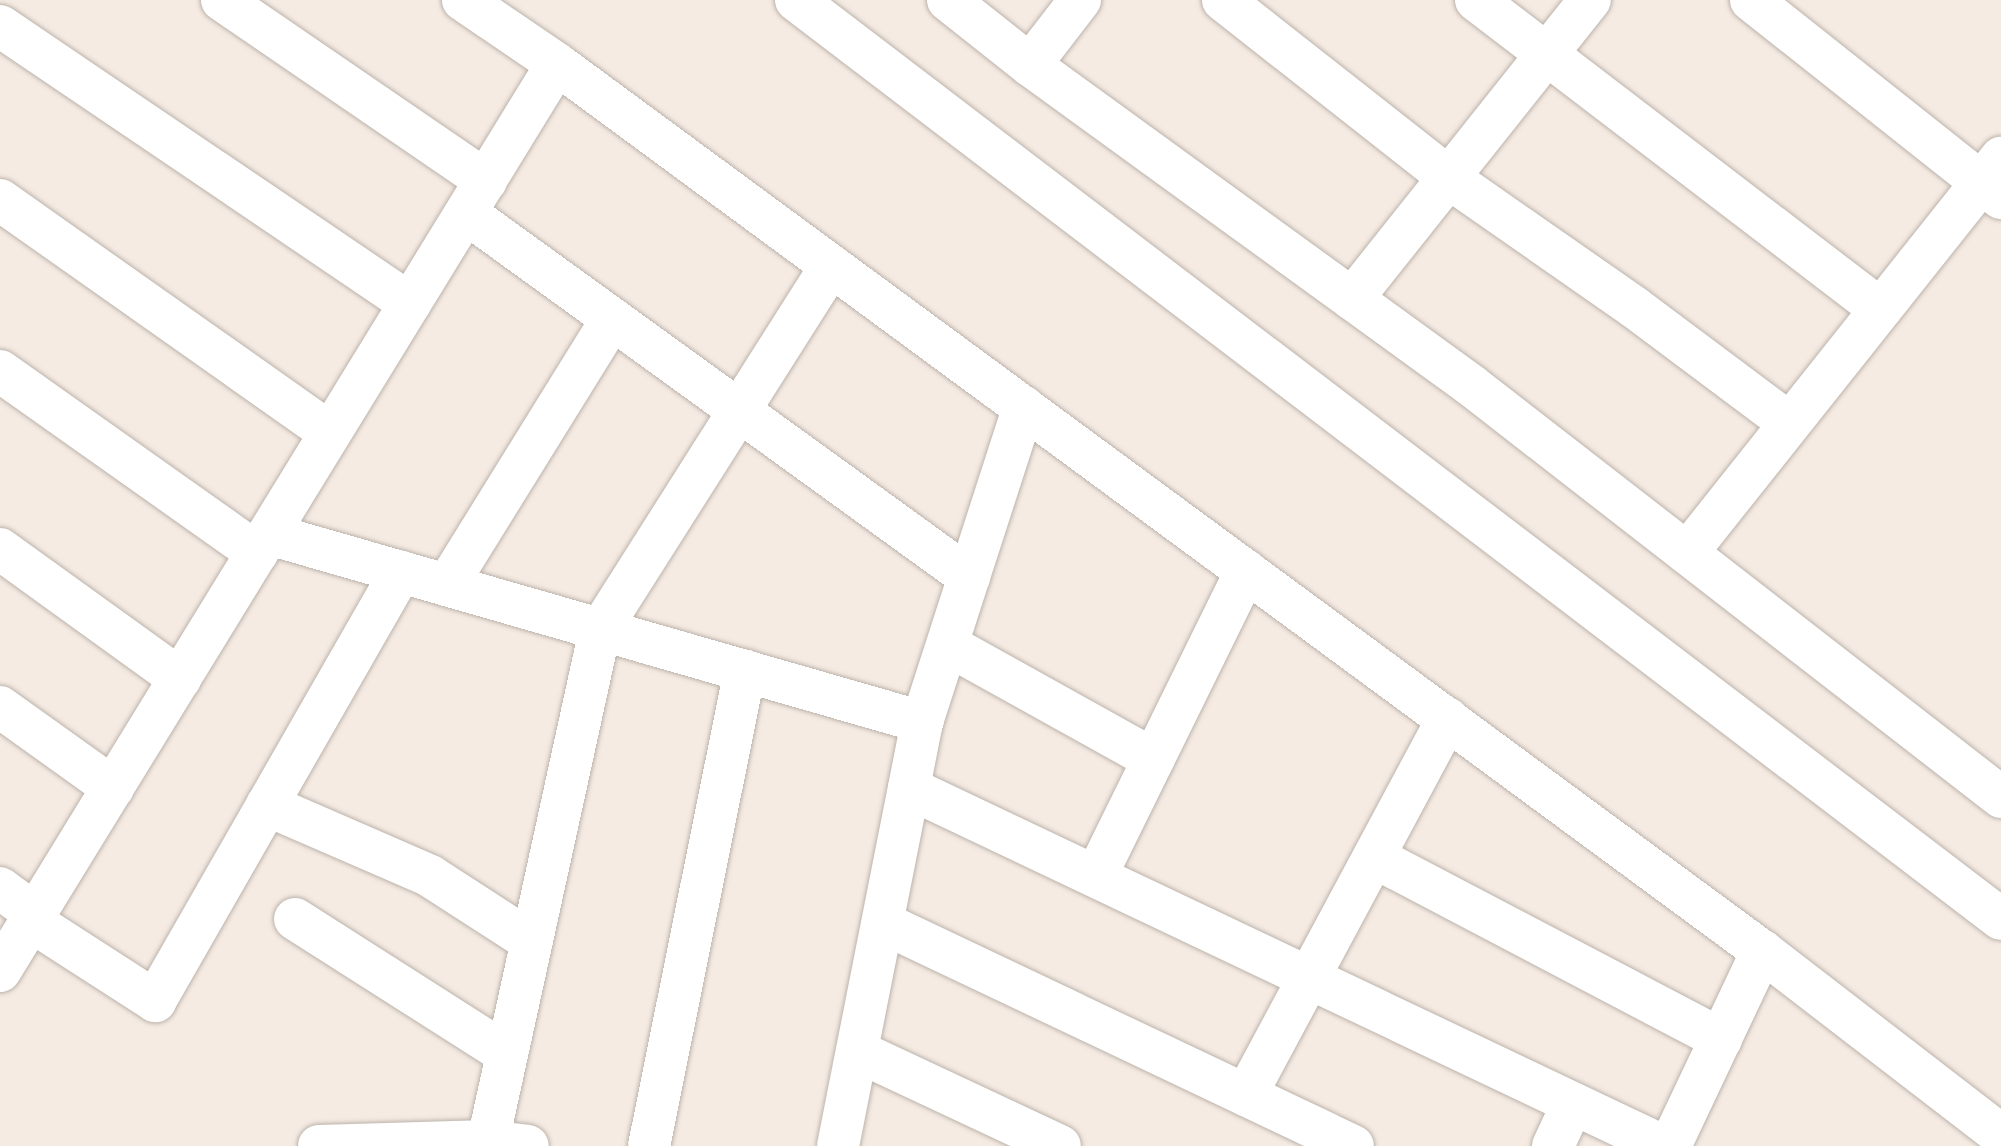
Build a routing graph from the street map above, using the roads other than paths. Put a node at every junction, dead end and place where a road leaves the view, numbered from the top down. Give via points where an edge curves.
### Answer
1 (222, 0) edge
2 (463, 0) edge
3 (796, 0) edge
4 (948, 0) edge
5 (1080, 0) edge
6 (1223, 0) edge
7 (1476, 0) edge
8 (1590, 0) edge
9 (1751, 0) edge
10 (0, 26) edge
11 (1546, 55) junction
12 (557, 64) junction
13 (1030, 65) junction
14 (1449, 178) junction
15 (1994, 179) edge
16 (476, 197) junction
17 (0, 200) edge
18 (831, 266) junction
19 (1352, 299) junction
20 (410, 304) junction
21 (1880, 309) junction
22 (612, 319) junction
23 (0, 371) edge
24 (1024, 407) junction
25 (739, 411) junction
26 (1789, 423) junction
27 (330, 433) junction
28 (263, 544) junction
29 (0, 549) edge
30 (1687, 553) junction
31 (1246, 571) junction
32 (401, 572) junction
33 (969, 577) junction
34 (447, 585) junction
35 (600, 630) junction
36 (948, 645) junction
37 (745, 671) junction
38 (180, 679) junction
39 (0, 707) edge
40 (1448, 719) junction
41 (922, 722) junction
42 (1153, 759) junction
43 (113, 788) junction
44 (909, 788) junction
45 (2001, 797) edge
46 (267, 805) junction
47 (1374, 857) junction
48 (1096, 876) junction
49 (0, 888) edge
50 (33, 918) junction
51 (295, 919) dead end
52 (2001, 919) edge
53 (883, 923) junction
54 (532, 942) junction
55 (1762, 951) junction
56 (0, 971) edge
57 (1310, 978) junction
58 (1721, 1039) junction
59 (857, 1051) junction
60 (507, 1054) junction
61 (1246, 1095) junction
62 (1573, 1103) junction
63 (2001, 1135) edge
64 (470, 1143) edge
65 (319, 1146) edge
66 (528, 1146) edge
67 (649, 1146) edge
68 (838, 1146) edge
69 (1060, 1146) edge
70 (1353, 1146) edge
71 (1553, 1146) edge
72 (1663, 1146) edge
73 (1670, 1146) edge

1 - 16 street
2 - 12 street
3 - 52 street
4 - 13 street
5 - 13 street
6 - 14 street
7 - 11 street
8 - 11 street
9 - 15 street
10 - 20 street
11 - 14 street
11 - 21 street
12 - 16 street
12 - 18 street
13 - 19 street
14 - 19 street
14 - 26 street
15 - 21 street
16 - 20 street
16 - 22 street
17 - 27 street
18 - 24 street
18 - 25 street
19 - 30 street
20 - 27 street
21 - 26 street
22 - 25 street
22 - 34 street
23 - 28 street
24 - 31 street
24 - 33 street
25 - 33 street
25 - 35 street
26 - 30 street
27 - 28 street
28 - 32 street
28 - 38 street
29 - 38 street
30 - 45 street
31 - 40 street
31 - 42 street
32 - 34 street
32 - 46 street
33 - 36 street
34 - 35 street
35 - 37 street
35 - 54 street
36 - 41 street
36 - 42 street
37 - 41 street
37 - 67 street
38 - 43 street
39 - 43 street
40 - 47 street
40 - 55 street
41 - 44 street
42 - 48 street
43 - 50 street
44 - 48 street
44 - 53 street
46 - 50 street via 155,1001
46 - 54 street via 430,876
47 - 57 street
47 - 58 street
48 - 57 street
49 - 50 street
50 - 56 street
51 - 60 street
53 - 59 street
53 - 61 street
54 - 60 street
55 - 58 street
55 - 63 street
57 - 61 street
57 - 62 street
58 - 73 street
59 - 68 street
59 - 69 street
60 - 64 street
61 - 70 street
62 - 71 street
62 - 72 street
64 - 65 street
64 - 66 street

